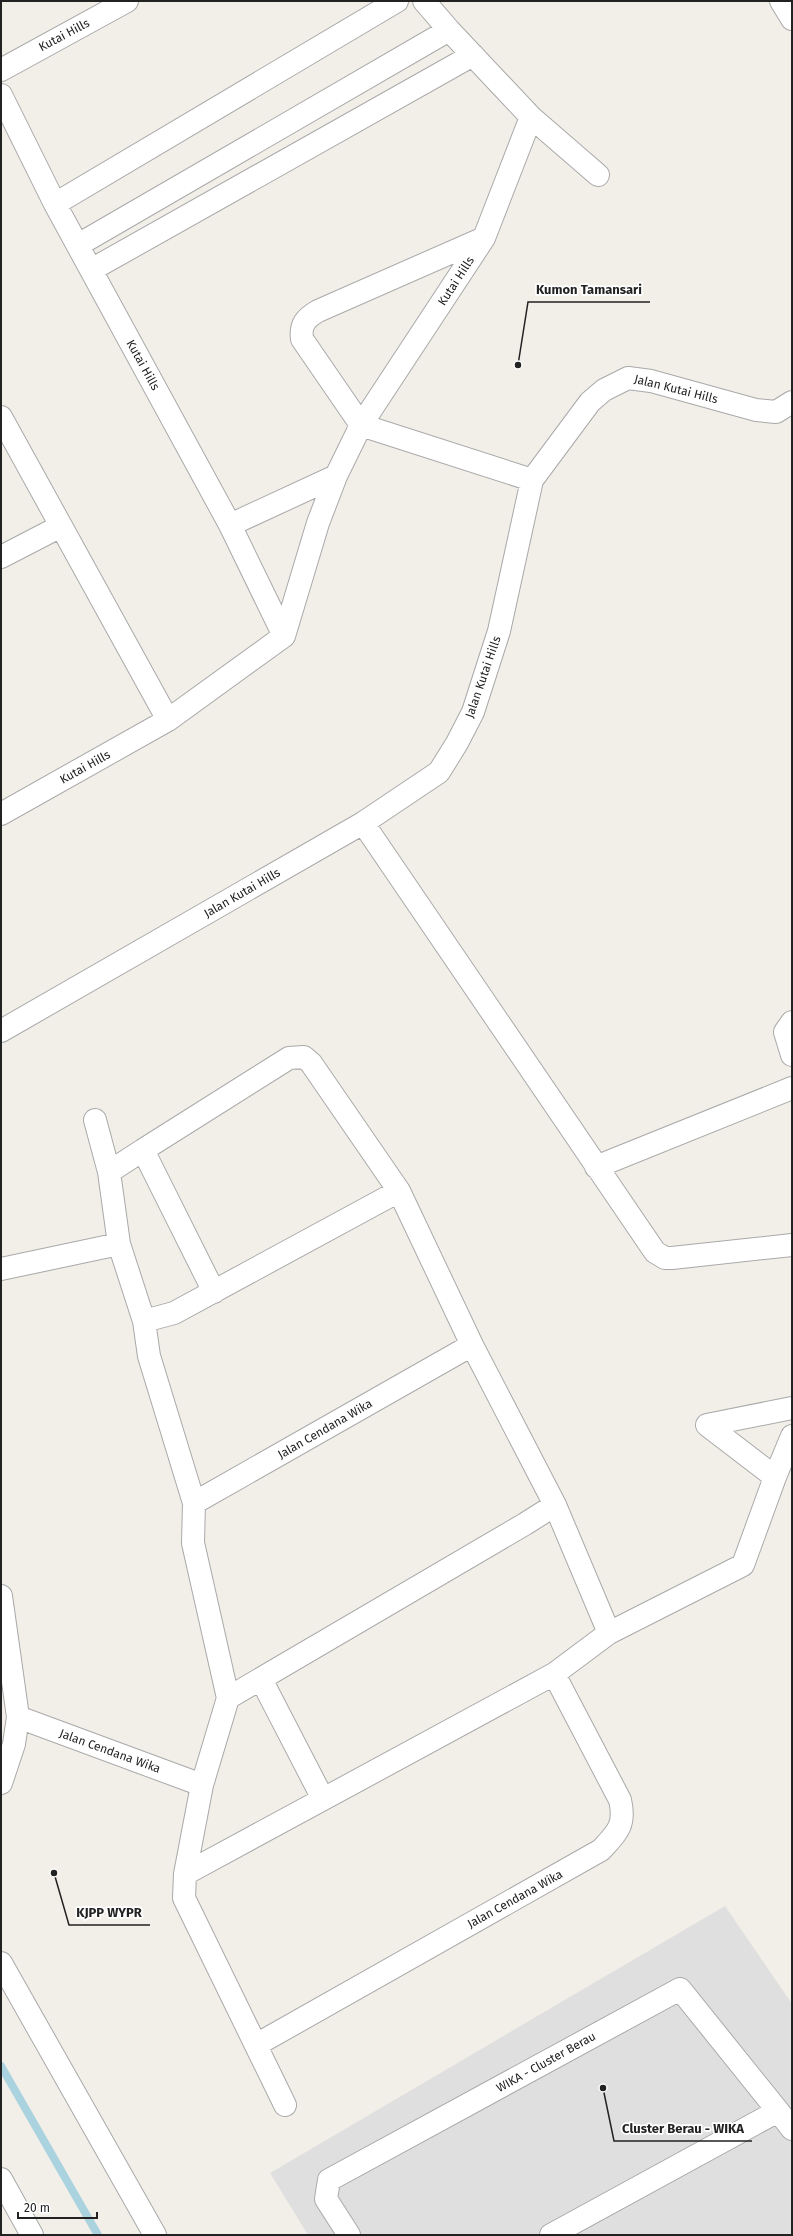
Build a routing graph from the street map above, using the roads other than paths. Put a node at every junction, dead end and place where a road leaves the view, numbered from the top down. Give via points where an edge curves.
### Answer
1 (127, 1) edge
2 (397, 1) edge
3 (424, 1) edge
4 (781, 1) edge
5 (792, 19) edge
6 (449, 30) junction
7 (472, 55) junction
8 (1, 70) edge
9 (1, 95) edge
10 (531, 117) junction
11 (598, 175) dead end
12 (55, 204) junction
13 (484, 238) junction
14 (78, 245) junction
15 (91, 270) junction
16 (792, 402) edge
17 (1, 417) edge
18 (361, 425) junction
19 (336, 476) junction
20 (532, 480) junction
21 (230, 525) junction
22 (61, 526) junction
23 (1, 557) edge
24 (284, 636) junction
25 (168, 720) junction
26 (1, 814) edge
27 (363, 824) junction
28 (792, 1022) edge
29 (1, 1031) edge
30 (792, 1055) edge
31 (792, 1088) edge
32 (95, 1120) dead end
33 (143, 1150) junction
34 (596, 1167) junction
35 (109, 1172) junction
36 (398, 1191) junction
37 (119, 1244) junction
38 (792, 1245) edge
39 (1, 1269) edge
40 (214, 1292) junction
41 (144, 1321) junction
42 (472, 1345) junction
43 (792, 1408) edge
44 (792, 1436) edge
45 (775, 1477) junction
46 (194, 1503) junction
47 (555, 1505) junction
48 (1, 1596) edge
49 (609, 1633) junction
50 (554, 1674) junction
51 (261, 1679) junction
52 (228, 1698) junction
53 (18, 1717) junction
54 (1, 1783) edge
55 (202, 1785) junction
56 (323, 1799) junction
57 (185, 1874) junction
58 (1, 1963) edge
59 (256, 2045) junction
60 (285, 2105) dead end
61 (778, 2111) junction
62 (792, 2129) edge
63 (1, 2180) edge
64 (7, 2207) edge
65 (32, 2235) edge
66 (155, 2235) edge
67 (349, 2235) edge
68 (551, 2235) edge

1 - 8 street, Kutai Hills
2 - 12 street
3 - 6 street
4 - 5 street
6 - 7 street
6 - 14 street
7 - 10 street
7 - 15 street
9 - 12 street, Kutai Hills
10 - 11 street
10 - 13 street, Kutai Hills
12 - 14 street, Kutai Hills
13 - 18 street, Kutai Hills
13 - 18 street via 318,311 303,323 302,339
14 - 15 street, Kutai Hills
15 - 21 street, Kutai Hills
16 - 20 street, Jalan Kutai Hills via 776,412 756,410 651,381 628,378 604,390 590,402
17 - 22 street
18 - 19 street, Kutai Hills
18 - 20 street
19 - 21 street
19 - 24 street, Kutai Hills via 318,522
20 - 27 street, Jalan Kutai Hills via 499,631 473,712 439,772
21 - 24 street, Kutai Hills
22 - 23 street
22 - 25 street
24 - 25 street, Kutai Hills
25 - 26 street, Kutai Hills
27 - 29 street, Jalan Kutai Hills
27 - 34 street
28 - 30 street via 785,1032
31 - 34 street
32 - 35 street
33 - 35 street
33 - 36 street via 289,1058 304,1057 311,1063
33 - 40 street
34 - 38 street via 655,1252 666,1258
35 - 37 street
36 - 40 street
36 - 42 street
37 - 39 street
37 - 41 street
40 - 41 street via 174,1313
41 - 46 street via 149,1356
42 - 46 street, Jalan Cendana Wika
42 - 47 street
43 - 45 street via 707,1425
44 - 45 street
45 - 49 street via 743,1565
46 - 52 street via 193,1543
47 - 49 street
47 - 51 street
48 - 53 street
49 - 50 street
50 - 56 street
50 - 59 street, Jalan Cendana Wika via 620,1800 623,1815 617,1833 601,1850
51 - 52 street
51 - 56 street
52 - 55 street
53 - 54 street via 14,1744
53 - 55 street, Jalan Cendana Wika
55 - 57 street
56 - 57 street
57 - 59 street via 184,1898
58 - 66 street
59 - 60 street
61 - 62 street, WIKA - Cluster Berau
61 - 67 street, WIKA - Cluster Berau via 680,1989 329,2180 326,2199
61 - 68 street
63 - 64 street
64 - 65 street

